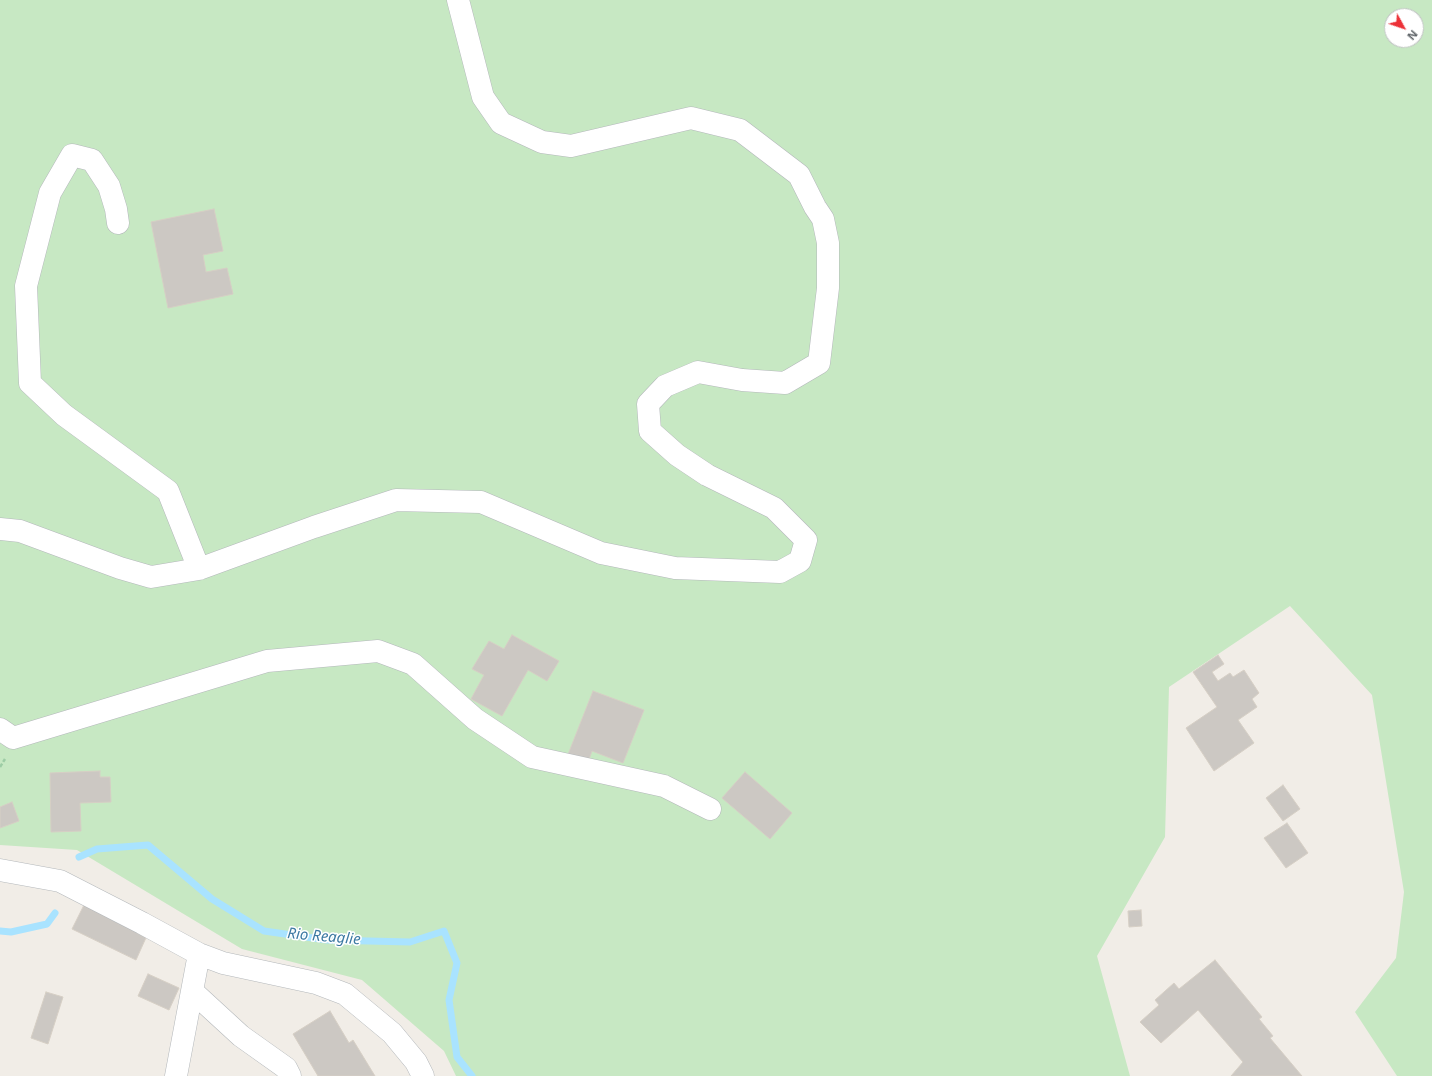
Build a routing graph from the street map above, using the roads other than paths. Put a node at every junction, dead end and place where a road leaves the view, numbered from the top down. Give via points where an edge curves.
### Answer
1 (458, 0) edge
2 (118, 223) dead end
3 (0, 529) edge
4 (199, 569) junction
5 (0, 729) edge
6 (710, 809) dead end
7 (0, 870) edge
8 (199, 954) junction
9 (192, 991) junction
10 (176, 1076) edge
11 (290, 1076) edge
12 (423, 1076) edge

1 - 4 street via 483,97 501,123 542,142 571,146 690,118 740,130 799,175 823,219 828,243 828,288 819,363 786,383 742,380 698,372 665,386 648,404 650,431 677,455 707,475 774,508 806,540 800,561 780,572 675,568 601,553 481,502 396,500
2 - 4 street via 109,186 92,160 72,155 50,192 26,286 30,383 64,415 168,492
3 - 4 street via 20,531 151,577
5 - 6 street via 13,738 267,661 378,651 413,664 475,719 532,757 664,786
7 - 8 street via 60,881
8 - 9 street
8 - 12 street via 223,963 316,983 344,994 392,1033 416,1062
9 - 10 street
9 - 11 street via 242,1036 286,1068

